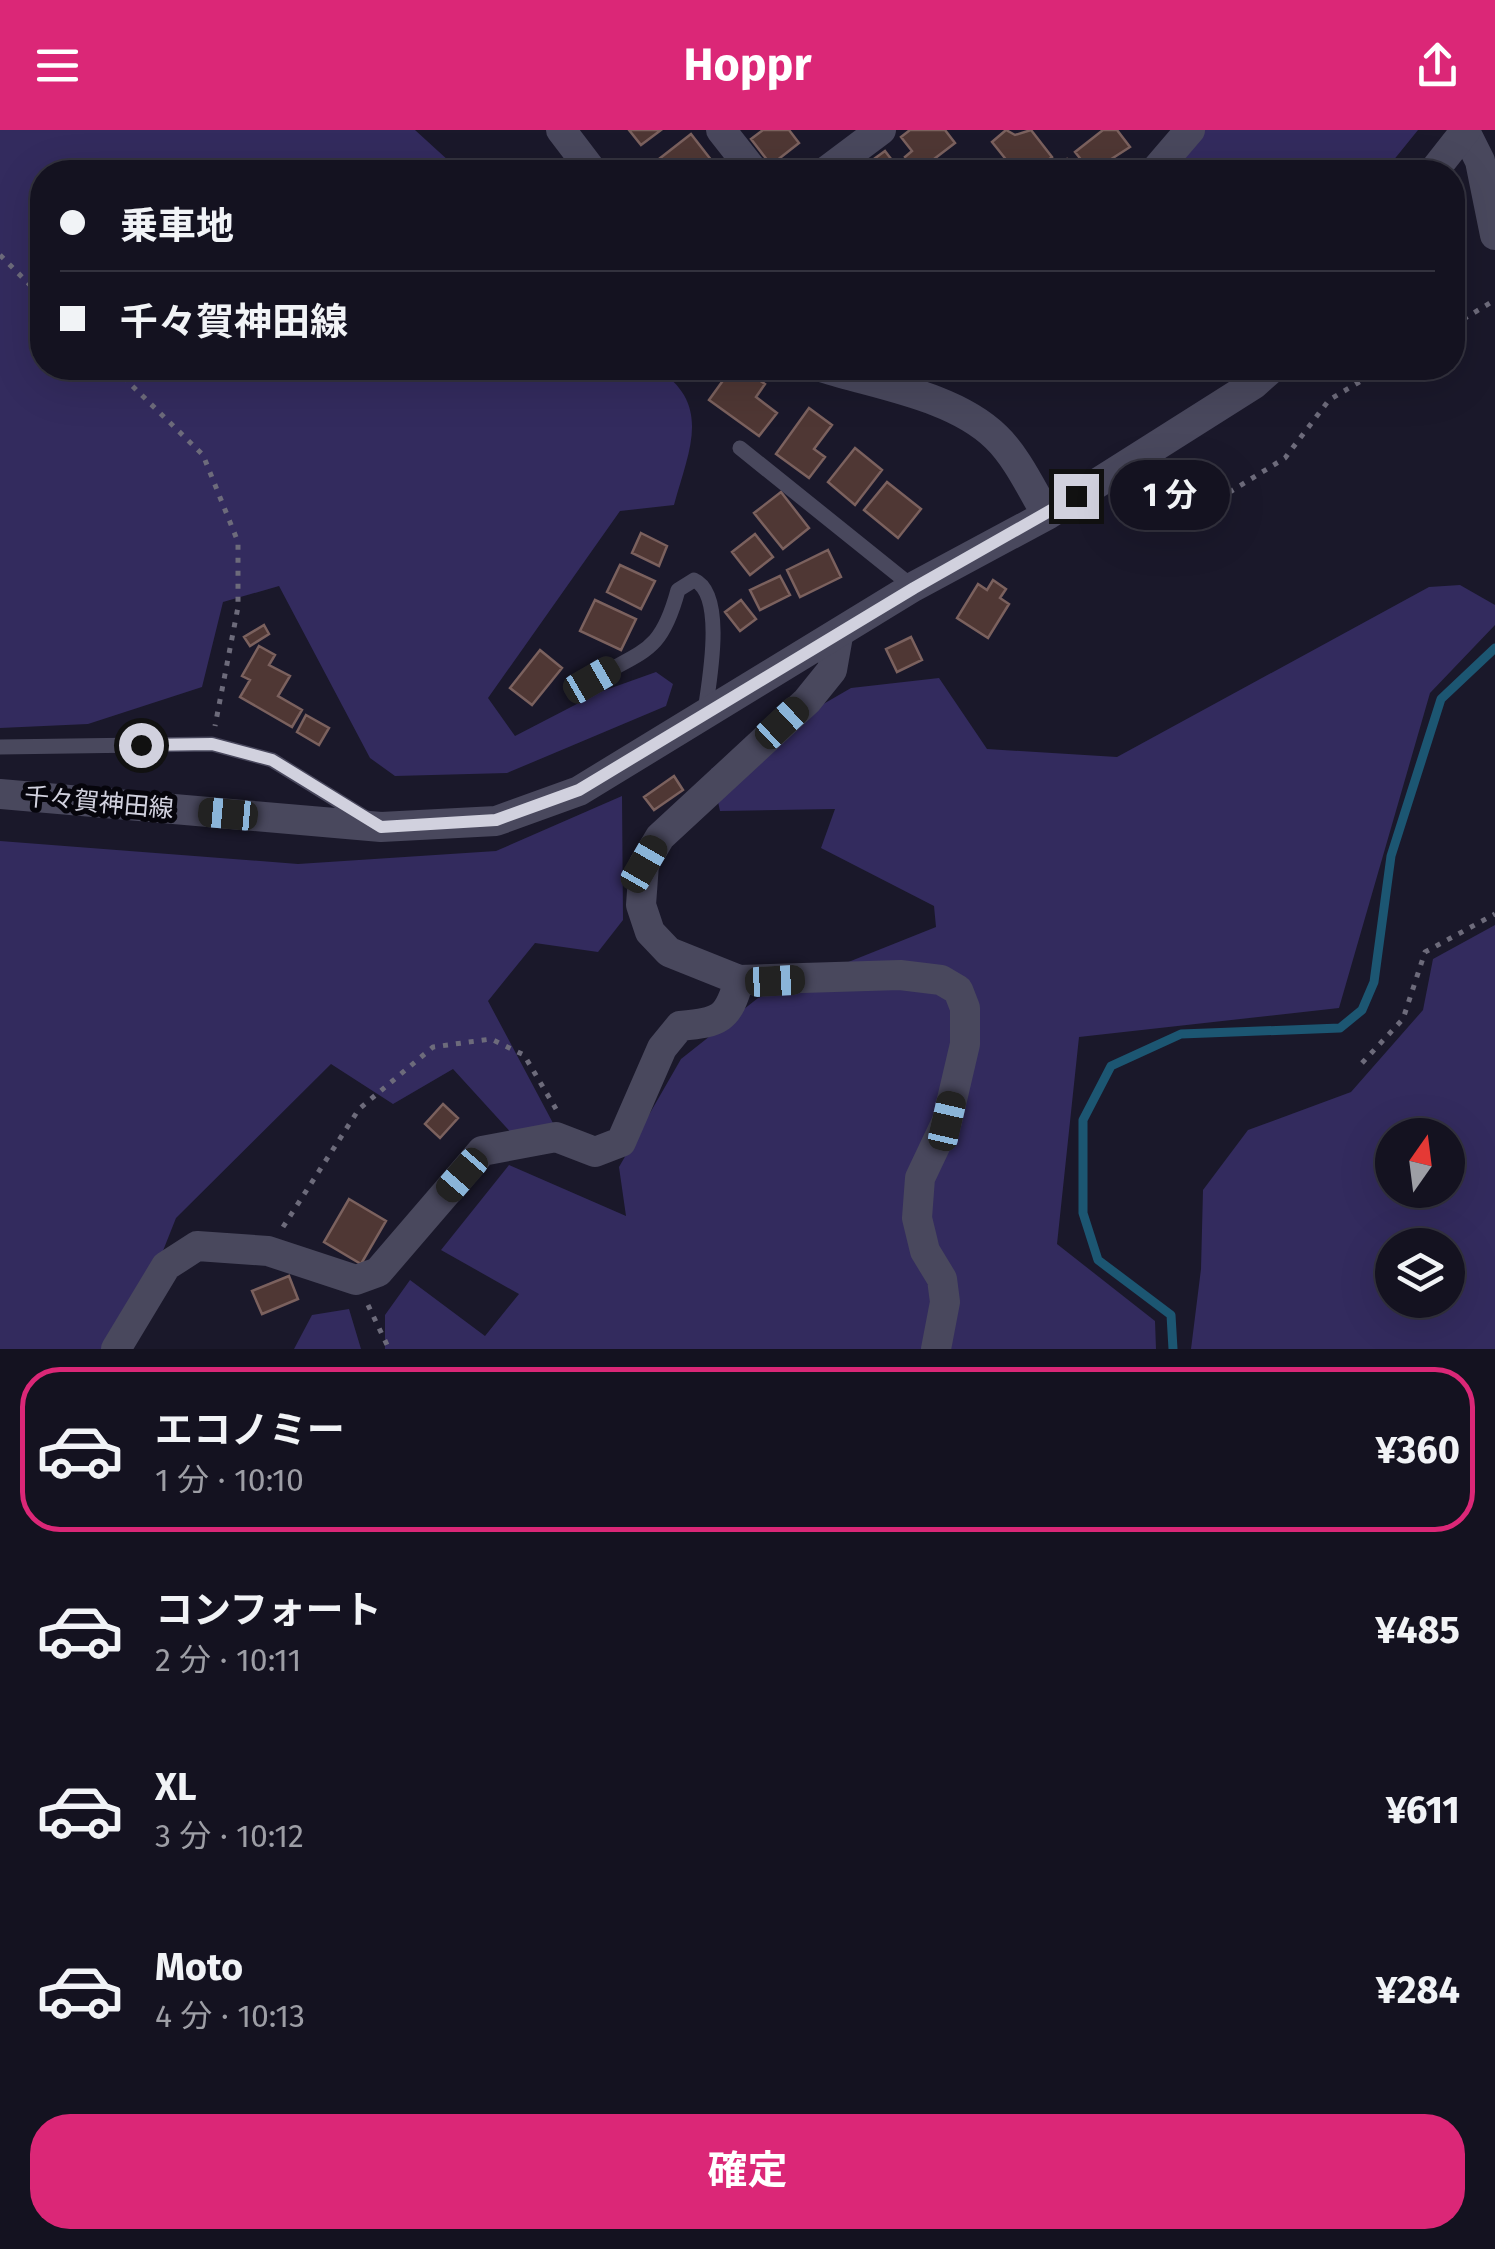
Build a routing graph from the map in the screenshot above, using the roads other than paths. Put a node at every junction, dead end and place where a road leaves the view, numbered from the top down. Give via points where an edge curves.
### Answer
1 (561, 130) edge
2 (722, 130) edge
3 (880, 130) edge
4 (1190, 130) edge
5 (1466, 131) edge
6 (584, 160) edge
7 (745, 160) edge
8 (841, 160) edge
9 (1164, 160) edge
10 (1443, 160) edge
11 (1495, 236) edge
12 (861, 380) edge
13 (1258, 380) edge
14 (740, 448) dead end
15 (1047, 515) junction
16 (914, 588) junction
17 (838, 636) junction
18 (592, 680) dead end
19 (705, 715) junction
20 (0, 747) edge
21 (0, 794) edge
22 (381, 827) junction
23 (739, 980) junction
24 (116, 1349) edge
25 (936, 1349) edge

1 - 6 street
2 - 7 street
3 - 8 street
4 - 9 street
5 - 10 street
5 - 11 street via 1480,161
12 - 15 street via 983,425 1000,440
13 - 15 street, 千々賀神田線
14 - 16 lane
15 - 16 street, 千々賀神田線
16 - 17 street, 千々賀神田線
17 - 19 street, 千々賀神田線
17 - 23 street via 832,670 660,837 644,864 642,905 650,932 669,952
18 - 19 lane via 660,640 678,590 694,580 708,593 714,640
19 - 22 street, 千々賀神田線 via 579,790 496,820
20 - 22 lane via 212,744 272,760
21 - 22 street, 千々賀神田線
23 - 24 street via 731,1008 714,1022 680,1026 662,1048 621,1142 595,1152 556,1137 482,1151 378,1272 356,1280 268,1251 198,1246 166,1266
23 - 25 street via 900,975 940,980 958,990 965,1044 947,1121 920,1178 916,1218 942,1278 945,1302

